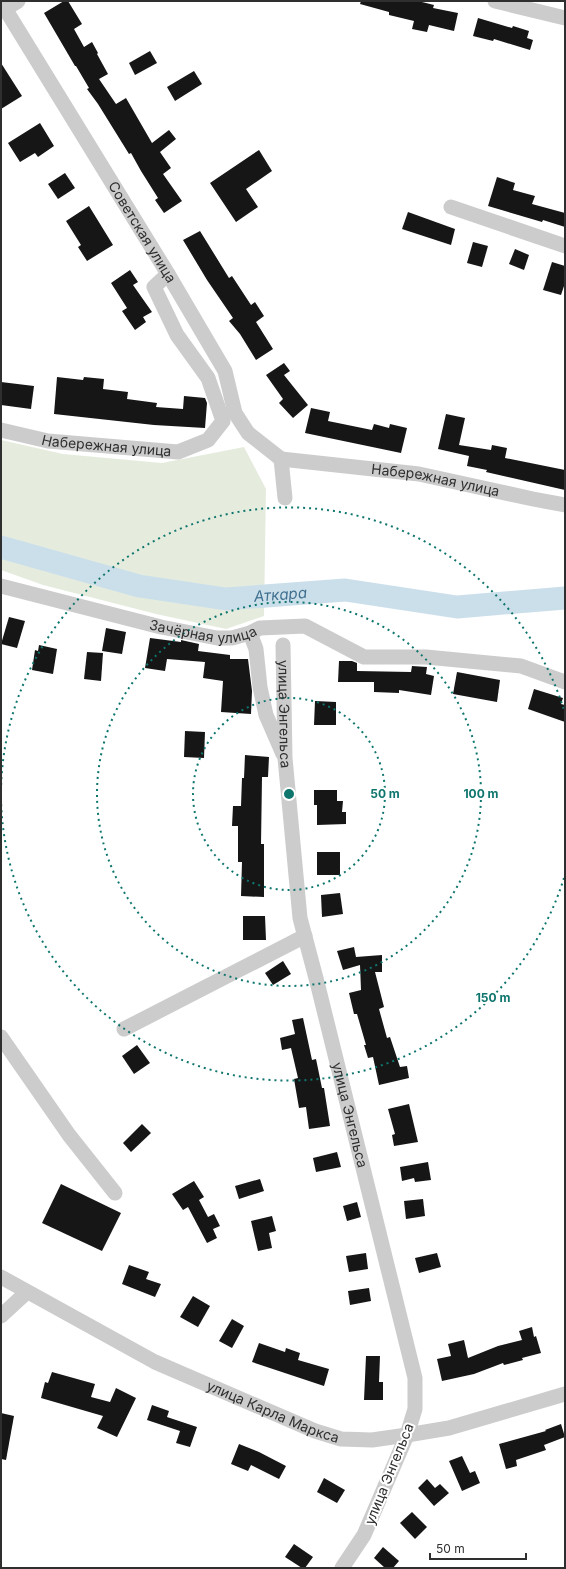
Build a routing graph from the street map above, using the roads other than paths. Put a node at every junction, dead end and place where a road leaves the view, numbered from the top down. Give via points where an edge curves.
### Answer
1 (495, 1) edge
2 (8, 4) edge
3 (537, 6) edge
4 (565, 18) edge
5 (451, 207) dead end
6 (565, 246) edge
7 (168, 274) junction
8 (1, 430) edge
9 (281, 459) junction
10 (285, 498) dead end
11 (565, 505) edge
12 (1, 586) edge
13 (250, 633) junction
14 (283, 645) dead end
15 (565, 682) edge
16 (286, 758) junction
17 (305, 936) junction
18 (124, 1029) dead end
19 (1, 1037) edge
20 (115, 1193) dead end
21 (1, 1277) edge
22 (27, 1292) junction
23 (1, 1316) edge
24 (565, 1394) edge
25 (407, 1435) junction
26 (342, 1568) edge

1 - 3 street
2 - 7 street, Советская улица
3 - 4 street
5 - 6 street
7 - 8 street, Набережная улица via 154,287 177,335 208,378 223,421 208,440 178,452 48,441
7 - 9 street, Советская улица via 225,371 235,413 248,433
9 - 10 street
9 - 11 street, Набережная улица via 419,474
12 - 13 street, Зачёрная улица via 210,637 232,638
13 - 15 street, Зачёрная улица via 260,628 305,626 364,657 426,657 521,666
13 - 16 street via 256,649 266,715
14 - 16 street, улица Энгельса
16 - 17 street, улица Энгельса via 300,918
17 - 18 street
17 - 25 street, улица Энгельса via 415,1378 415,1409
19 - 20 street via 69,1135
21 - 22 street, улица Карла Маркса
22 - 23 street
22 - 25 street, улица Карла Маркса via 155,1362 315,1430 341,1439 372,1440
24 - 25 street, улица Карла Маркса via 449,1428
25 - 26 street, улица Энгельса via 364,1535

